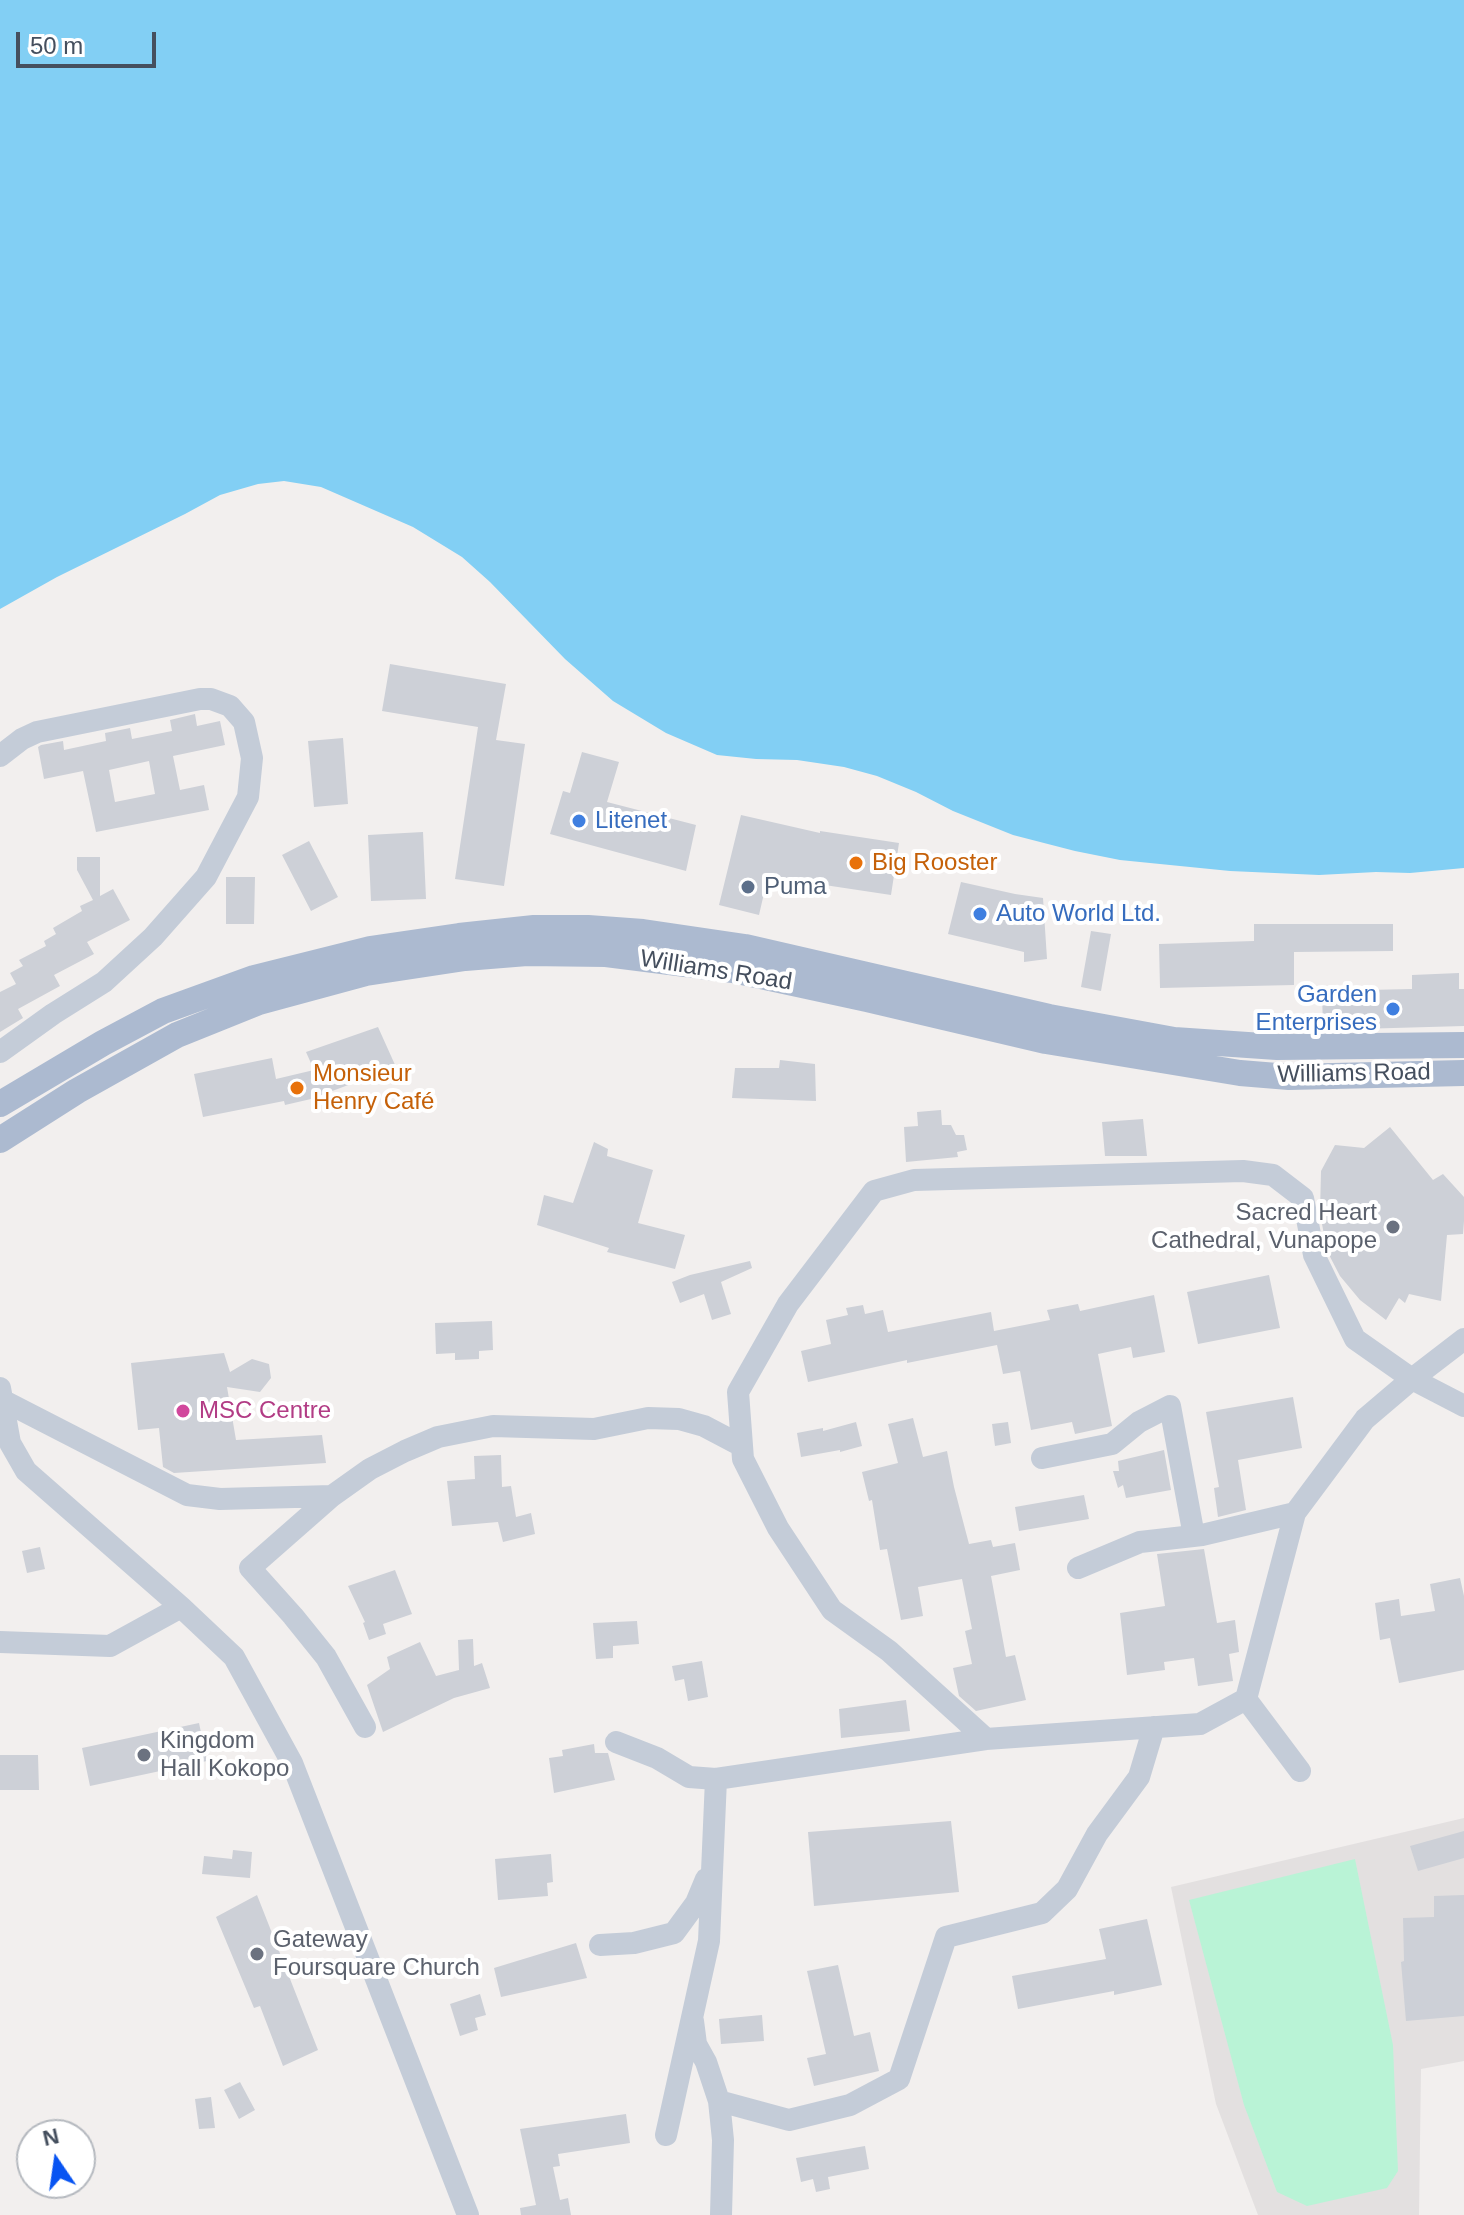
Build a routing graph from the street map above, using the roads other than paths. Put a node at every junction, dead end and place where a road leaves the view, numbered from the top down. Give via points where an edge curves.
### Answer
1 (0, 756) edge
2 (1464, 1045) edge
3 (0, 1052) edge
4 (1464, 1073) edge
5 (0, 1104) edge
6 (0, 1140) edge
7 (1464, 1339) edge
8 (1412, 1379) junction
9 (1, 1394) edge
10 (1464, 1406) edge
11 (742, 1446) junction
12 (1042, 1458) dead end
13 (332, 1496) junction
14 (1295, 1513) junction
15 (1194, 1536) junction
16 (1078, 1568) dead end
17 (181, 1607) junction
18 (0, 1642) edge
19 (1246, 1699) junction
20 (365, 1727) dead end
21 (1154, 1727) junction
22 (986, 1739) junction
23 (616, 1742) dead end
24 (1300, 1771) dead end
25 (716, 1779) junction
26 (711, 1865) junction
27 (600, 1945) dead end
28 (692, 2012) junction
29 (719, 2101) junction
30 (666, 2135) dead end
31 (468, 2215) edge
32 (721, 2215) edge

1 - 3 street via 37,732 211,699 230,706 244,722 252,758 248,797 206,877 104,982
2 - 5 main road, Williams Road via 1277,1047 1174,1040 1049,1017 745,947 643,932 534,928 370,949 254,978 163,1011
4 - 6 main road, Williams Road via 1240,1073 1046,1041 733,970 606,954 527,953 366,973 259,1002 177,1035
7 - 8 street
8 - 10 street
8 - 11 street via 1355,1339 1314,1255 1303,1198 1273,1175 1243,1171 914,1180 874,1191 788,1304 738,1392
8 - 14 street via 1365,1419
9 - 13 street via 187,1495
9 - 17 street via 10,1443 26,1471
11 - 13 street via 679,1419 648,1418 594,1429 493,1426 438,1437 405,1451
11 - 22 street via 743,1459 778,1528 832,1610 889,1651
12 - 15 street via 1112,1444 1170,1406
13 - 20 street via 250,1568 326,1657
14 - 15 street
14 - 19 street
15 - 16 street via 1140,1542
17 - 18 street via 110,1646
17 - 31 street via 234,1657 292,1763
19 - 21 street via 1200,1724
19 - 24 street
21 - 22 street
21 - 29 street via 1139,1777 1097,1834 1067,1889 1042,1913 946,1937 899,2079 850,2105 789,2120
22 - 25 street
23 - 25 street via 689,1777
25 - 26 street
26 - 27 street via 696,1903 674,1933
26 - 28 street via 709,1941
28 - 29 street via 696,2044
28 - 30 street
29 - 32 street

